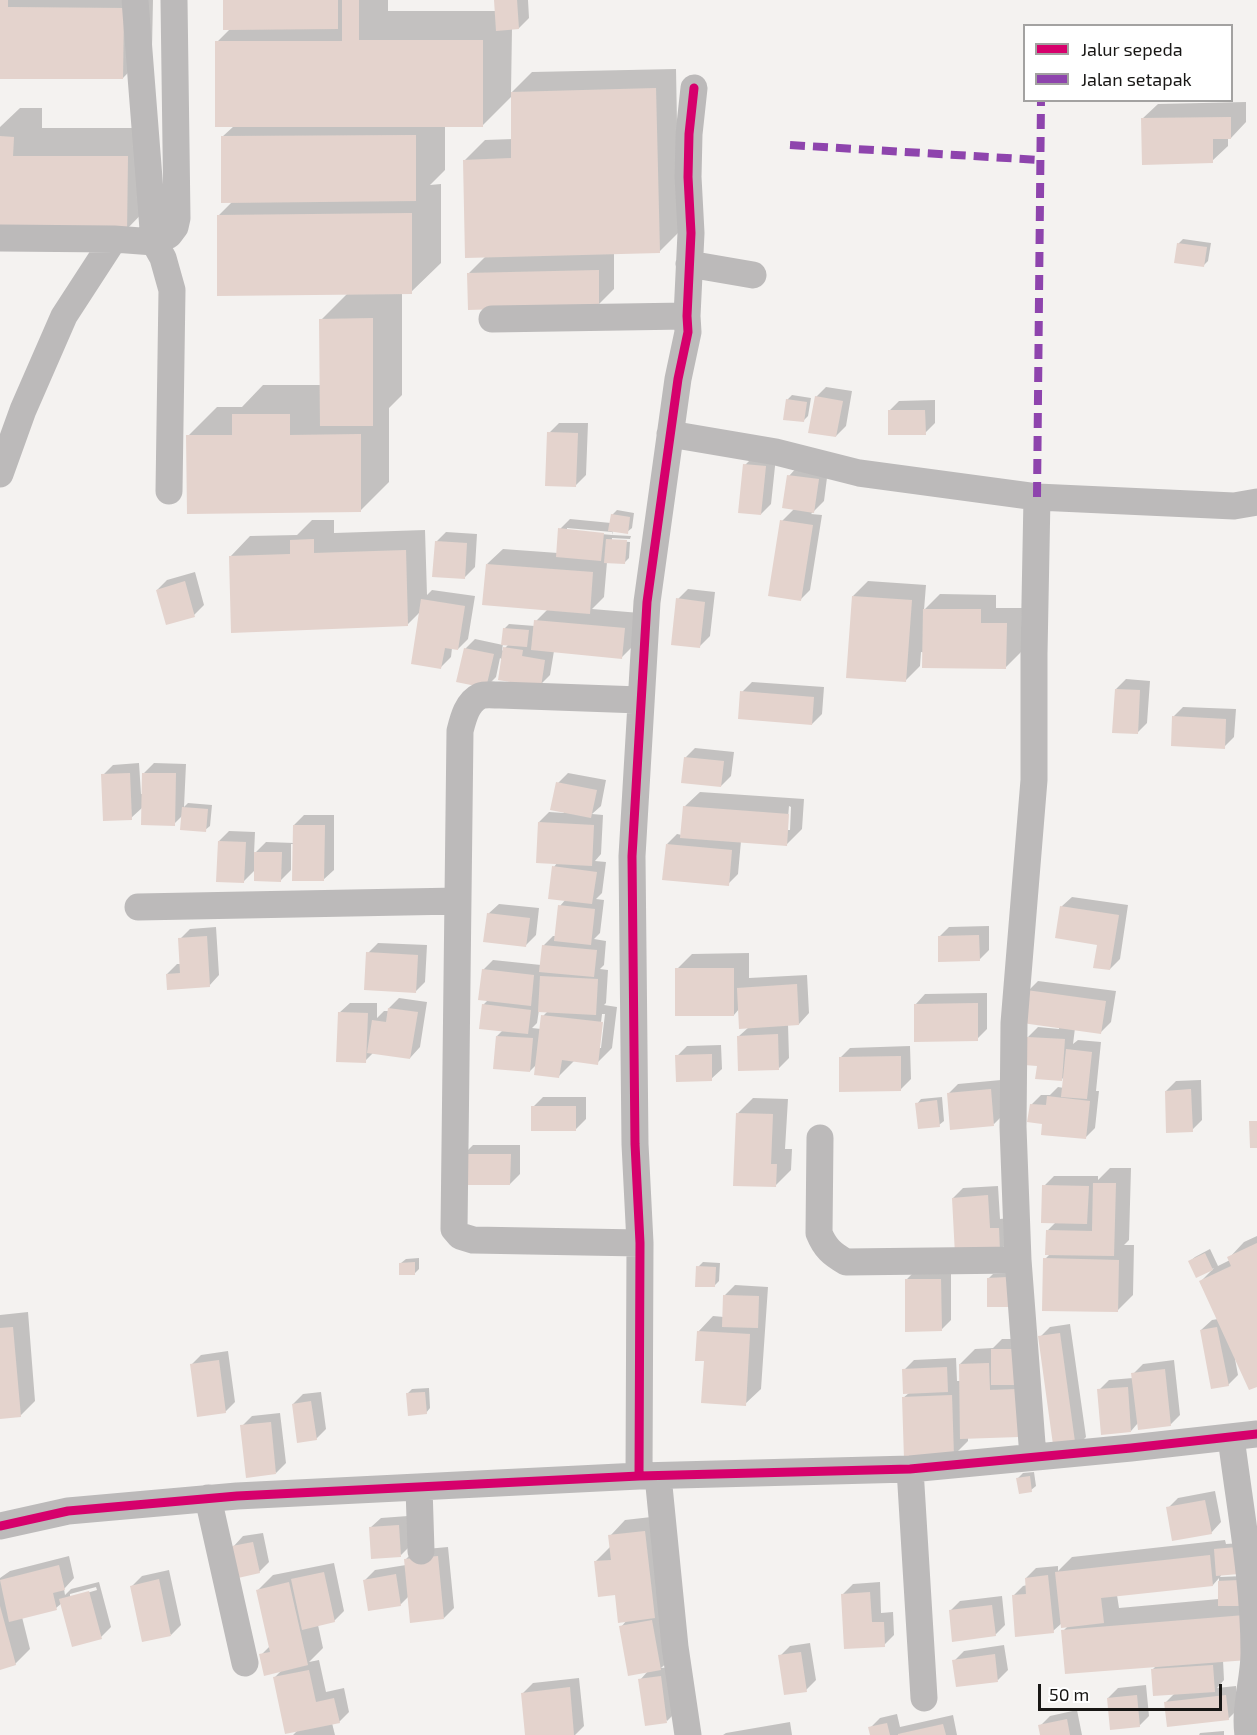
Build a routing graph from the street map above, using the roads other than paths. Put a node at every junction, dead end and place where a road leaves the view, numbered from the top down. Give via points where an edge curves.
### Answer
1 (135, 0) edge
2 (174, 0) edge
3 (694, 88) dead end
4 (0, 238) edge
5 (114, 239) junction
6 (154, 242) junction
7 (689, 264) junction
8 (753, 275) dead end
9 (687, 316) junction
10 (492, 319) dead end
11 (670, 434) junction
12 (0, 474) edge
13 (169, 491) dead end
14 (1037, 497) junction
15 (1257, 502) edge
16 (640, 700) junction
17 (458, 901) junction
18 (138, 907) dead end
19 (819, 1138) dead end
20 (640, 1243) junction
21 (1018, 1260) junction
22 (1257, 1434) edge
23 (1231, 1437) junction
24 (1033, 1457) junction
25 (910, 1469) junction
26 (649, 1476) junction
27 (419, 1487) junction
28 (208, 1498) junction
29 (0, 1526) edge
30 (421, 1551) dead end
31 (245, 1662) dead end
32 (924, 1698) dead end
33 (684, 1732) edge
34 (1248, 1735) edge

1 - 6 street
2 - 6 street via 177,218 169,235
3 - 7 street via 689,134
4 - 5 street
5 - 6 street
5 - 12 street via 64,316
6 - 13 street via 172,290
7 - 8 street
7 - 9 street
9 - 10 street
9 - 11 street via 688,332
11 - 14 street via 776,452 859,473
11 - 16 street via 647,602
14 - 15 street via 1233,506
14 - 21 street via 1034,780 1014,1023
16 - 17 street via 500,695 480,696 471,704 460,731
16 - 20 street via 632,856
17 - 18 street
17 - 20 street via 456,1233 474,1240
19 - 21 street via 819,1233 831,1253 846,1262
20 - 26 street
21 - 24 street
22 - 23 street
23 - 24 street
23 - 34 street via 1250,1580 1254,1654
24 - 25 street
25 - 26 street
25 - 32 street
26 - 27 street
26 - 33 street
27 - 28 street
27 - 30 street
28 - 29 street via 68,1511
28 - 31 street

